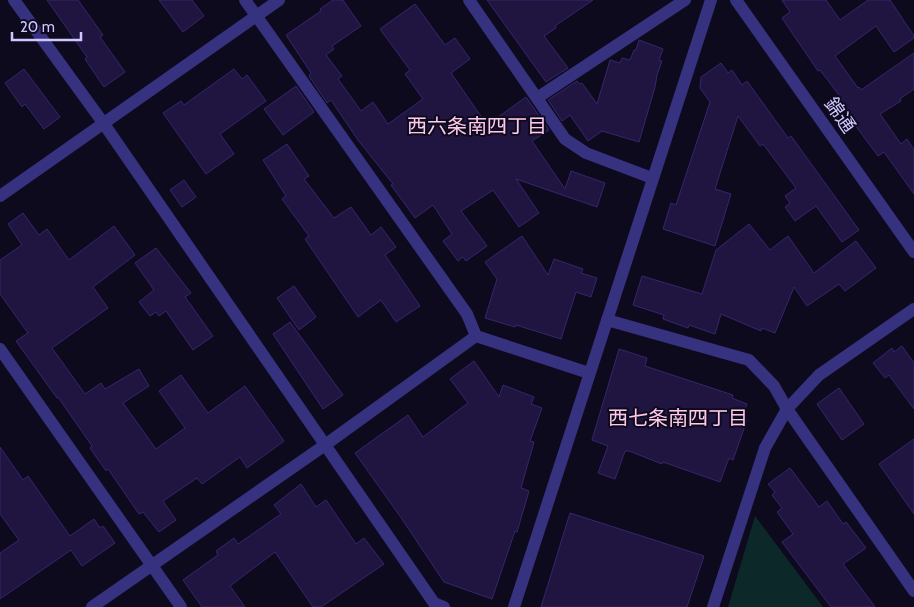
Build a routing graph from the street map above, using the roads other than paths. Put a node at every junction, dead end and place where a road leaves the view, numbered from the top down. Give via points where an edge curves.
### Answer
1 (14, 0) edge
2 (245, 0) edge
3 (279, 0) edge
4 (469, 0) edge
5 (685, 0) edge
6 (711, 0) edge
7 (738, 1) edge
8 (257, 16) junction
9 (537, 98) junction
10 (104, 124) junction
11 (652, 178) junction
12 (0, 196) edge
13 (914, 252) edge
14 (914, 310) edge
15 (607, 320) junction
16 (476, 336) junction
17 (0, 349) edge
18 (589, 373) junction
19 (787, 409) junction
20 (325, 445) junction
21 (152, 565) junction
22 (914, 591) edge
23 (92, 607) edge
24 (181, 607) edge
25 (444, 607) edge
26 (514, 607) edge
27 (713, 607) edge

1 - 10 street
2 - 8 street
3 - 8 street
4 - 9 street
5 - 9 street
6 - 11 street
7 - 13 street, 錦通
8 - 10 street
8 - 16 street via 467,314
9 - 11 street via 565,139 586,153
10 - 12 street
10 - 20 street
11 - 15 street
14 - 19 street via 819,374
15 - 18 street
15 - 19 street via 748,360 774,386
16 - 18 street
16 - 20 street
17 - 21 street
18 - 26 street
19 - 22 street
19 - 27 street via 765,448
20 - 21 street
20 - 25 street via 434,603
21 - 23 street
21 - 24 street

